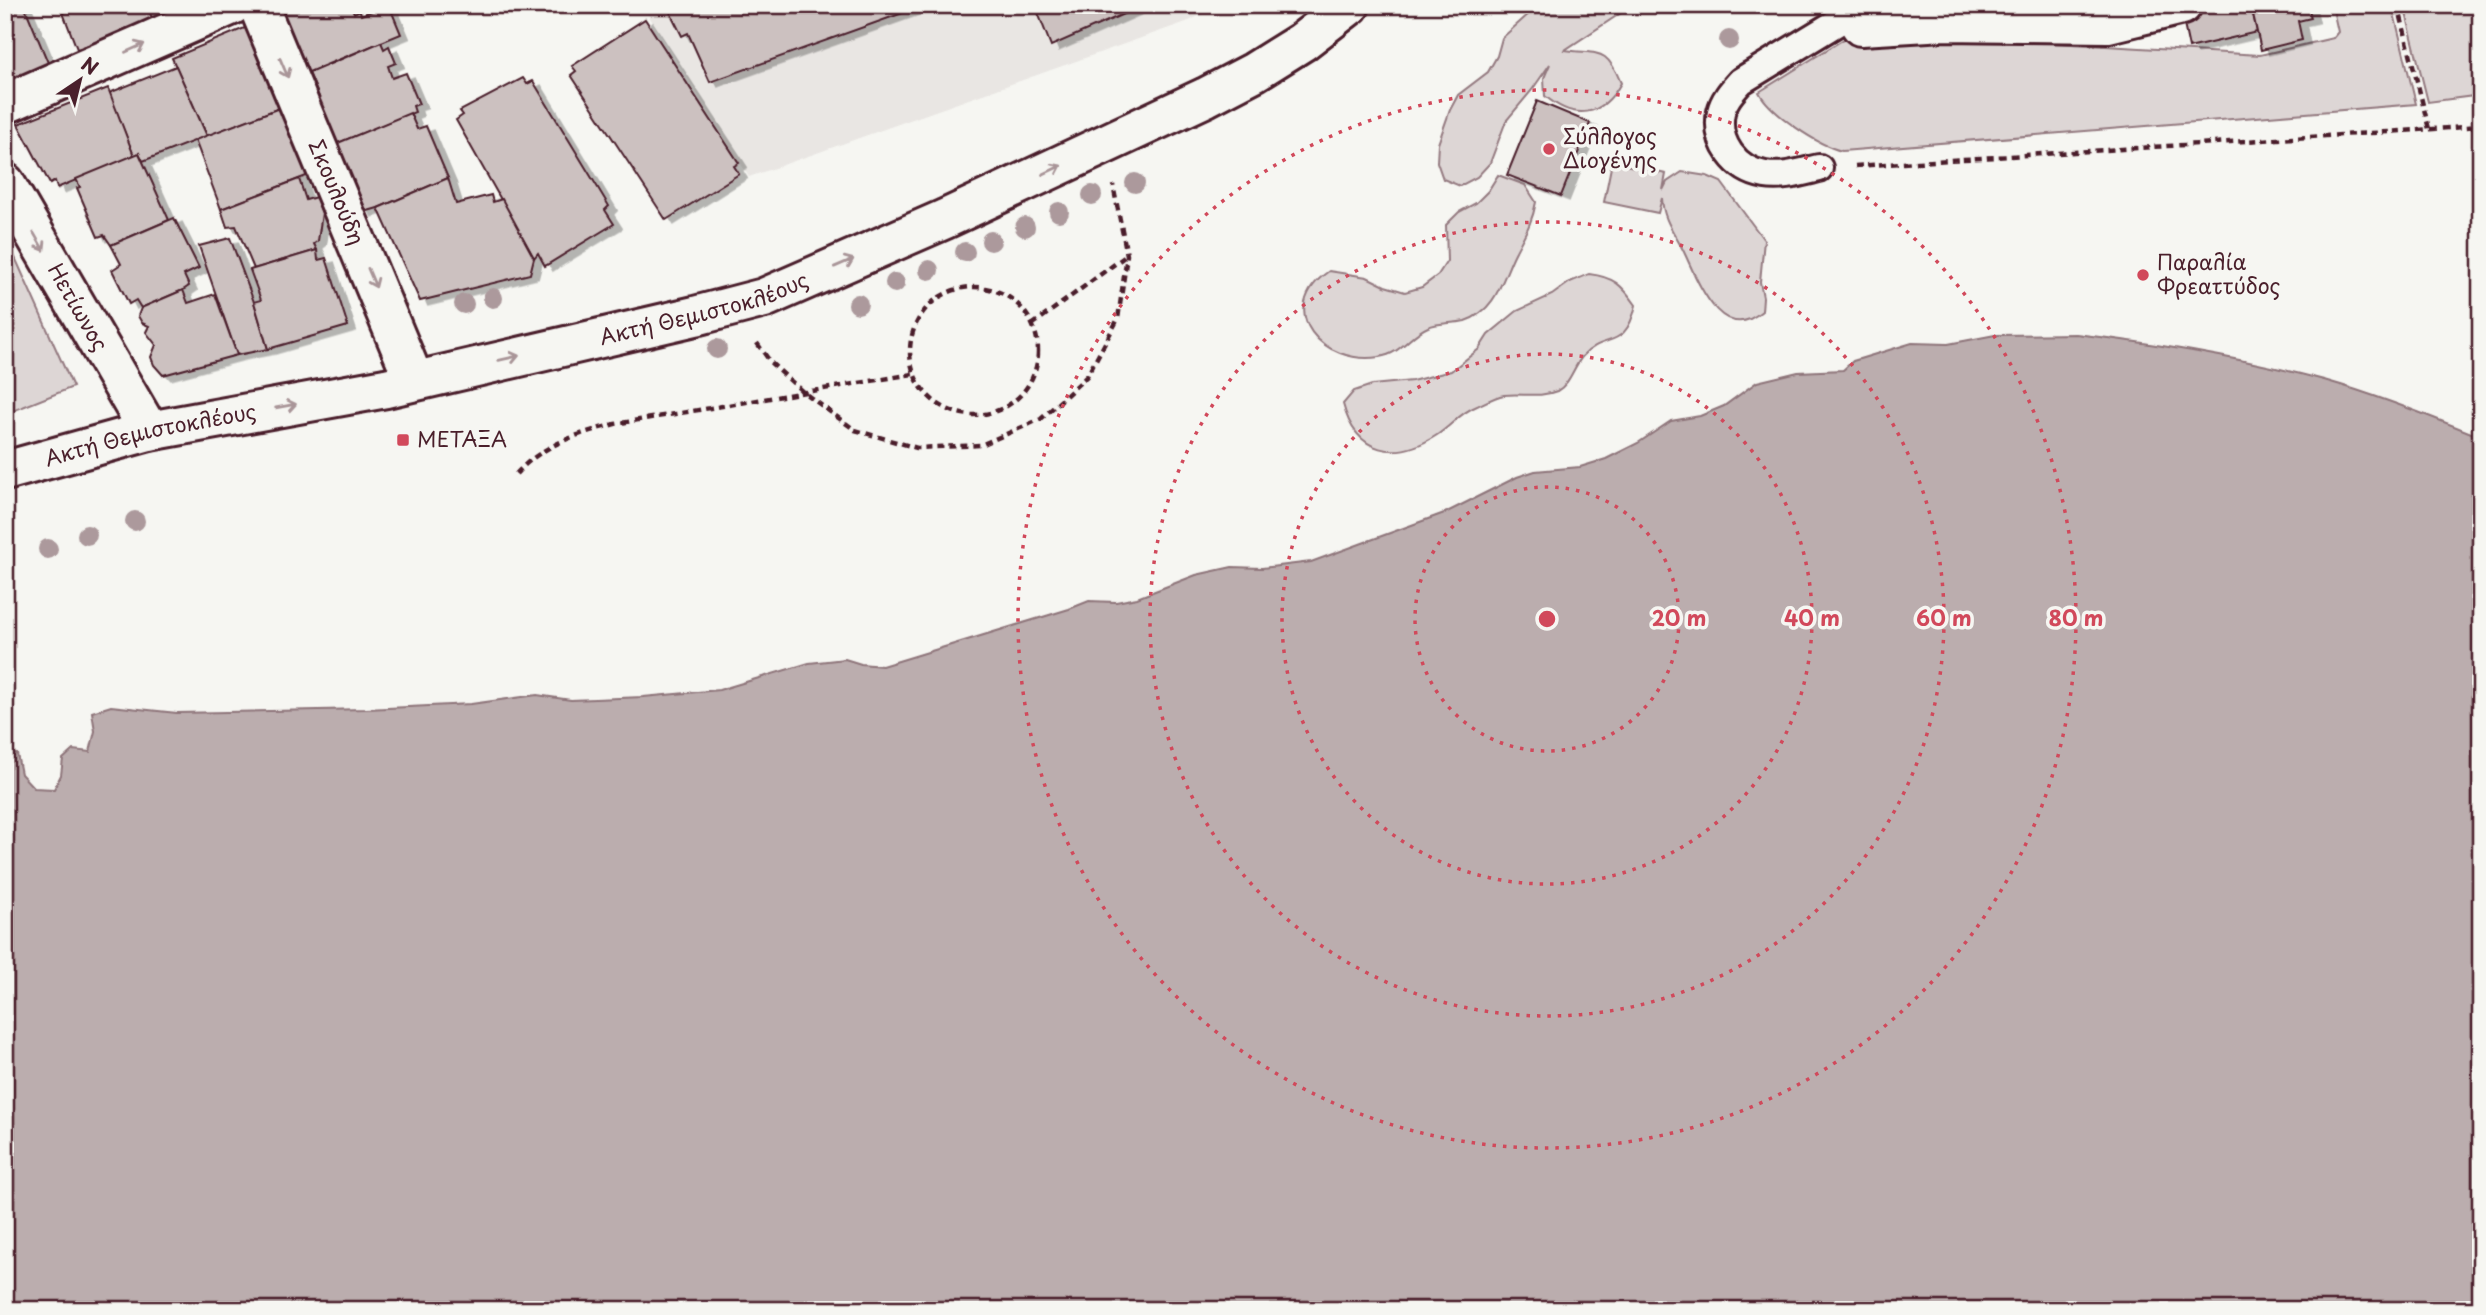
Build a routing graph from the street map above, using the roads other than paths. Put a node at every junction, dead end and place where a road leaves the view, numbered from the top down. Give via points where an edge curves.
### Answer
1 (232, 5) edge
2 (258, 5) edge
3 (1350, 5) edge
4 (2182, 5) edge
5 (1869, 10) edge
6 (5, 104) edge
7 (1819, 168) road end
8 (5, 183) edge
9 (414, 380) junction
10 (149, 431) junction
11 (5, 471) edge

6 -> 1 main road
2 -> 9 main road, Σκουλούδη
9 -> 3 main road, Ακτή Θεμιστοκλέους via 764,298 1206,97 1302,42
4 - 5 main road via 2108,23 1945,21 1861,26
5 - 7 lane via 1841,20 1741,81 1721,111 1725,146 1735,161 1750,171 1768,176
8 -> 10 main road, Ηετίωνος
10 -> 9 main road, Ακτή Θεμιστοκλέους
10 - 11 main road, Ακτή Θεμιστοκλέους

